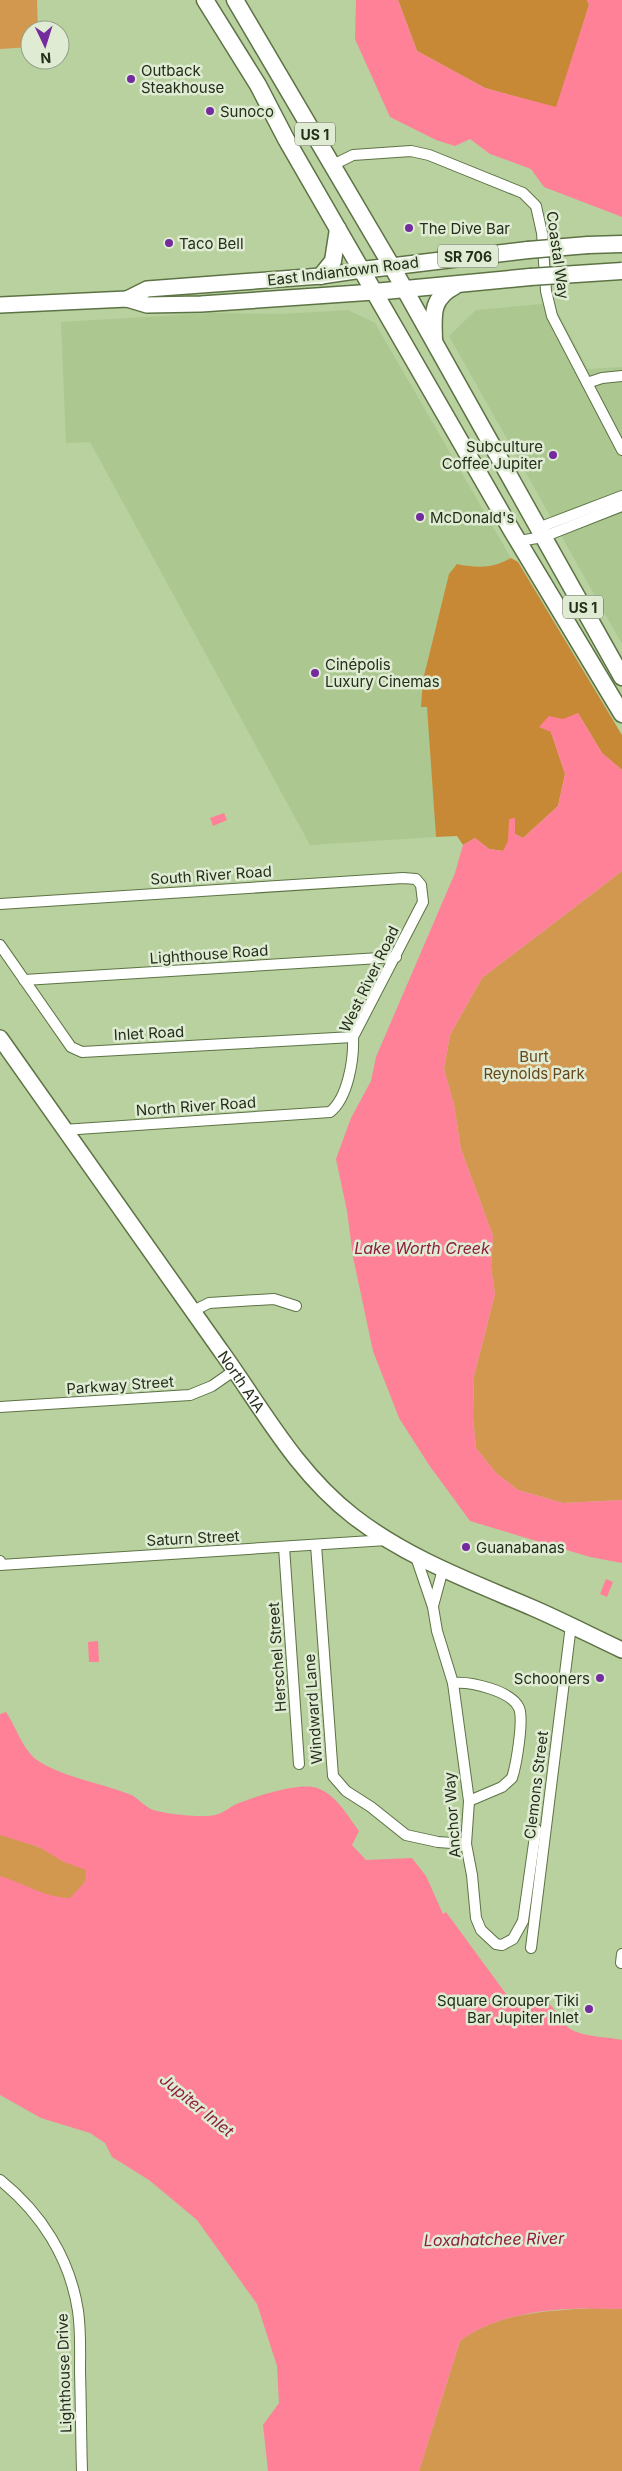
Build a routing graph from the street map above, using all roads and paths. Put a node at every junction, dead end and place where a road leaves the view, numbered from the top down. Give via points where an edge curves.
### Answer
1 (205, 0) edge
2 (235, 0) edge
3 (333, 165) junction
4 (338, 230) junction
5 (622, 244) edge
6 (391, 265) junction
7 (362, 270) junction
8 (622, 271) edge
9 (321, 276) junction
10 (457, 284) junction
11 (404, 290) junction
12 (374, 292) junction
13 (127, 299) junction
14 (0, 305) edge
15 (434, 343) junction
16 (622, 376) edge
17 (587, 383) junction
18 (622, 450) edge
19 (622, 496) edge
20 (622, 506) edge
21 (540, 533) junction
22 (519, 541) junction
23 (622, 677) edge
24 (622, 714) edge
25 (421, 885) joint
26 (0, 904) edge
27 (0, 946) edge
28 (396, 957) junction
29 (24, 980) junction
30 (353, 1037) junction
31 (0, 1038) edge
32 (330, 1112) joint
33 (63, 1130) junction
34 (296, 1306) dead end
35 (192, 1311) junction
36 (235, 1370) junction
37 (0, 1407) edge
38 (387, 1540) junction
39 (316, 1545) junction
40 (284, 1547) junction
41 (416, 1557) junction
42 (0, 1563) edge
43 (443, 1569) junction
44 (433, 1607) junction
45 (571, 1624) junction
46 (622, 1639) edge
47 (622, 1650) edge
48 (452, 1683) junction
49 (299, 1764) dead end
50 (469, 1801) junction
51 (536, 1828) dead end
52 (466, 1844) junction
53 (531, 1948) dead end
54 (0, 2180) edge
55 (82, 2471) edge

1 - 4 main road, US 1 via 258,85
2 - 3 main road, US 1
3 - 6 main road, US 1
3 - 17 street, Coastal Way via 353,155 411,151 429,155 523,193 536,206 540,221 546,291 552,316
4 - 7 main road, US 1
4 - 9 main road via 333,261
5 - 6 main road, East Indiantown Road / SR 706, bridge via 528,250
6 - 7 main road, East Indiantown Road / SR 706
6 - 11 main road, US 1
7 - 9 street, East Indiantown Road
7 - 12 main road, US 1
8 - 10 main road, East Indiantown Road / SR 706, bridge
9 - 13 street, East Indiantown Road via 147,289
10 - 11 main road, East Indiantown Road / SR 706
10 - 15 main road via 435,304
11 - 12 main road, East Indiantown Road / SR 706
11 - 15 main road, US 1
12 - 13 street, East Indiantown Road via 192,304 147,304
12 - 22 main road, US 1
13 - 14 street, East Indiantown Road
15 - 21 main road, US 1
16 - 17 street
17 - 18 street, Coastal Way
19 - 21 street
20 - 21 street
21 - 22 street
21 - 23 main road, US 1
22 - 24 main road, US 1
25 - 26 street, South River Road via 416,879 403,878
25 - 28 street, West River Road via 423,902
27 - 29 street, Inlet Road
28 - 29 street, Lighthouse Road
28 - 30 street, West River Road
29 - 30 street, Inlet Road via 70,1047 82,1052
30 - 32 street, West River Road via 354,1058 341,1098
31 - 33 street, North A1A
32 - 33 street, North River Road
33 - 35 street, North A1A
34 - 35 street via 274,1299 209,1303
35 - 36 street, North A1A
36 - 37 street, Parkway Street via 212,1386 190,1395
36 - 38 street, North A1A via 280,1438 310,1476 350,1514
38 - 39 street, Saturn Street
38 - 41 street, North A1A
39 - 40 street, Saturn Street
39 - 52 street, Windward Lane via 333,1776 346,1791 406,1835
40 - 42 street, Saturn Street
40 - 49 street, Herschel Street
41 - 43 street, North A1A
41 - 44 street, Anchor Way
43 - 44 street, Anchor Way
43 - 45 street, North A1A
44 - 48 street, Anchor Way
45 - 46 street, North A1A
45 - 47 street, North A1A
45 - 53 street, Clemons Street
48 - 50 street, Anchor Way
48 - 50 street via 470,1682 493,1691 514,1701 521,1712 512,1778 502,1787
50 - 52 street, Anchor Way
51 - 52 street, Anchor Way via 523,1920 513,1939 502,1945 490,1940 478,1925
54 - 55 street, Lighthouse Drive via 26,2204 51,2235 73,2285 80,2323

